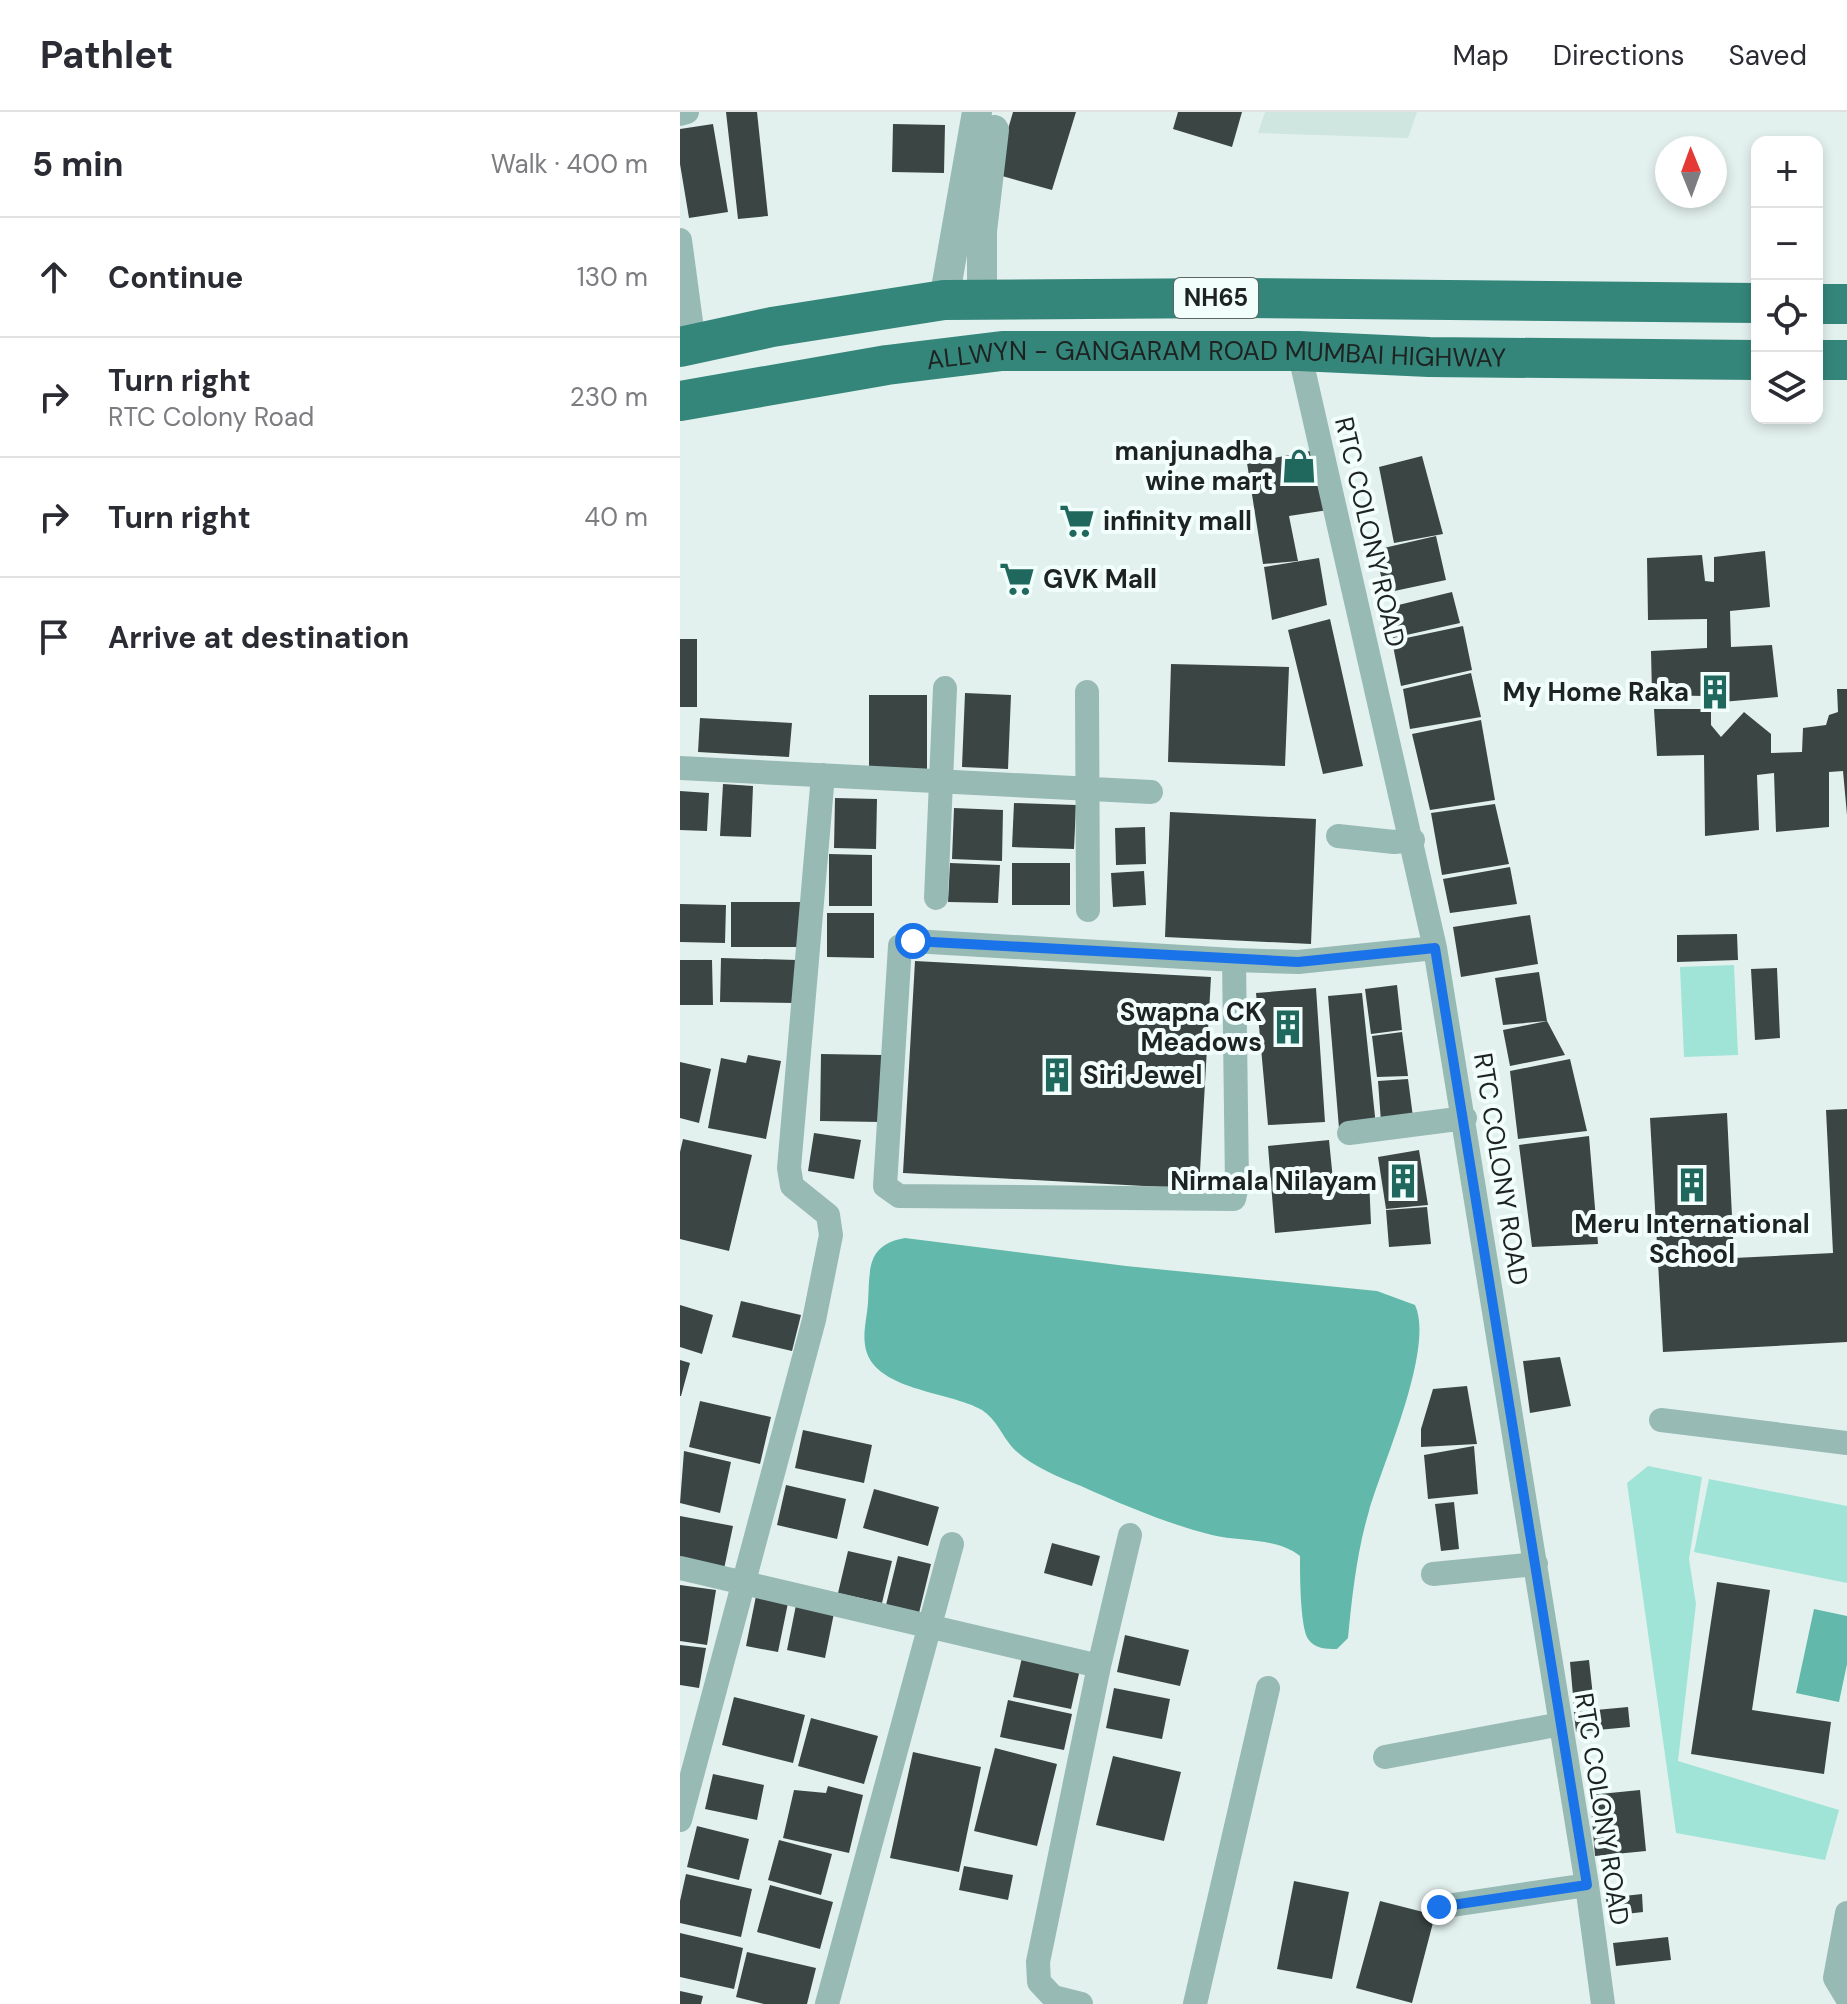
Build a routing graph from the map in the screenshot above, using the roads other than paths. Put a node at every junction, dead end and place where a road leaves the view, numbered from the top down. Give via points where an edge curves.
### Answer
1 (687, 112) edge
2 (977, 112) edge
3 (997, 112) edge
4 (680, 114) edge
5 (680, 240) edge
6 (963, 301) junction
7 (1751, 303) edge
8 (1823, 304) edge
9 (1847, 304) edge
10 (687, 345) edge
11 (1299, 351) junction
12 (1751, 360) edge
13 (1823, 360) edge
14 (1847, 360) edge
15 (680, 401) edge
16 (945, 688) dead end
17 (1087, 692) dead end
18 (680, 768) edge
19 (823, 775) junction
20 (941, 782) junction
21 (1086, 789) junction
22 (1151, 792) dead end
23 (1338, 836) dead end
24 (1413, 840) junction
25 (936, 898) dead end
26 (1088, 910) dead end
27 (1435, 948) junction
28 (1234, 960) junction
29 (1465, 1118) junction
30 (1349, 1133) dead end
31 (1661, 1420) dead end
32 (1847, 1443) edge
33 (1130, 1535) dead end
34 (952, 1544) dead end
35 (1536, 1564) junction
36 (680, 1568) edge
37 (1433, 1574) dead end
38 (741, 1583) junction
39 (929, 1625) junction
40 (1099, 1666) junction
41 (1268, 1688) dead end
42 (1561, 1724) junction
43 (1385, 1757) dead end
44 (680, 1820) edge
45 (1587, 1885) junction
46 (1439, 1907) dead end
47 (1847, 1913) edge
48 (1847, 1998) edge
49 (827, 2004) edge
50 (1081, 2004) edge
51 (1195, 2004) edge
52 (1603, 2004) edge

1 - 4 street
2 - 6 street
3 - 6 street via 982,231
5 - 10 street
6 - 7 highway, NH65
6 - 10 highway, NH65 via 772,327
8 - 9 highway
11 - 12 highway, ALLWYN - GANGARAM ROAD MUMBAI HIGHWAY / NH65
11 - 15 highway, ALLWYN - GANGARAM ROAD MUMBAI HIGHWAY / NH65 via 1002,351
11 - 24 street, RTC COLONY ROAD
13 - 14 highway
16 - 20 street
17 - 21 street
18 - 19 street
19 - 20 street
19 - 38 street via 789,1168 792,1186 828,1215 831,1235 814,1320
20 - 21 street
20 - 25 street
21 - 22 street
21 - 26 street
23 - 24 street
24 - 27 street, RTC COLONY ROAD
27 - 28 street via 1298,962
27 - 29 street, RTC COLONY ROAD
28 - 28 street via 913,941 900,946 885,1186 899,1196 1234,1199
29 - 30 street
29 - 35 street, RTC COLONY ROAD
31 - 32 street
33 - 40 street
34 - 39 street
35 - 37 street
35 - 42 street, RTC COLONY ROAD
36 - 38 street
38 - 39 street
38 - 44 street
39 - 40 street
39 - 49 street
40 - 50 street via 1038,1962 1039,1982 1053,1997
41 - 51 street
42 - 43 street
42 - 45 street, RTC COLONY ROAD
45 - 46 street
45 - 52 street, RTC COLONY ROAD
47 - 48 street via 1835,1978

